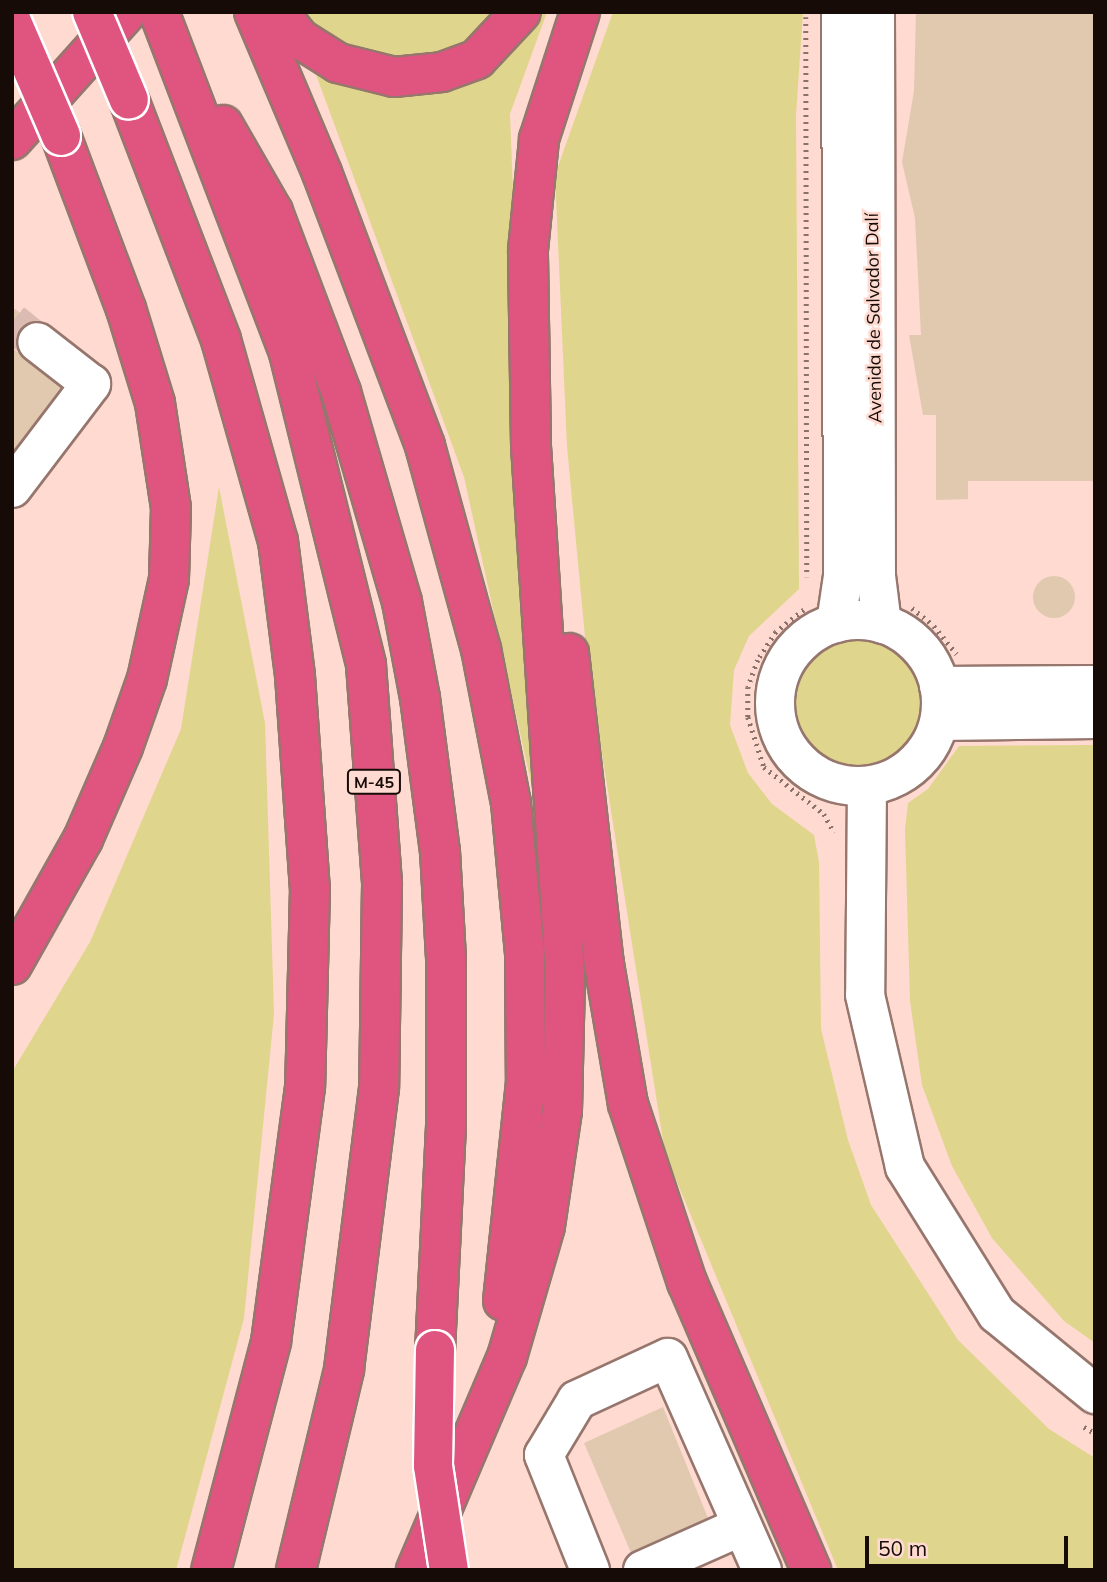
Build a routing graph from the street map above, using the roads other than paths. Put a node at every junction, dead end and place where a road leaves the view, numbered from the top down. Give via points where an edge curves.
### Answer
1 (18, 12) edge
2 (92, 12) edge
3 (254, 12) edge
4 (278, 12) edge
5 (521, 12) edge
6 (580, 12) edge
7 (841, 12) edge
8 (875, 12) edge
9 (150, 15) edge
10 (12, 21) edge
11 (12, 141) edge
12 (37, 342) tunnel mouth
13 (531, 359) junction
14 (12, 488) edge
15 (892, 613) junction
16 (836, 623) junction
17 (1095, 685) edge
18 (946, 688) junction
19 (1095, 719) edge
20 (867, 786) junction
21 (12, 965) edge
22 (1095, 1394) edge
23 (762, 1454) junction
24 (451, 1496) junction
25 (742, 1526) junction
26 (211, 1570) edge
27 (296, 1570) edge
28 (416, 1570) edge
29 (449, 1570) edge
30 (590, 1570) edge
31 (643, 1570) edge
32 (762, 1570) edge
33 (794, 1570) edge
34 (811, 1570) edge

1 - 10 highway
2 - 26 highway, bridge via 221,340 278,541 295,676 310,888 305,1087 271,1342
3 - 24 highway via 322,173 425,446 481,649 511,803 525,953 523,1108 508,1280
4 - 5 highway via 300,38 338,63 394,77 442,72 477,59
6 - 13 highway via 554,82 534,166 528,250
7 - 16 street, Avenida de Salvador Dalí via 843,576
8 - 15 street, Avenida de Salvador Dalí via 876,576
9 - 11 highway
9 - 27 highway, M-45 via 289,353 366,665 382,884 379,1088 344,1370
9 - 29 highway, bridge via 273,212 355,434 402,602 428,747 444,904 446,1126 433,1466
10 - 21 highway, bridge via 126,309 155,403 171,508 169,579 147,679 119,759 71,861
12 - 14 street via 91,384
13 - 23 highway via 618,1061 654,1191
13 - 24 highway via 532,460 565,975 562,1111 552,1191 536,1262 507,1357
15 - 16 street
15 - 18 street
16 - 20 street via 807,637 786,662 776,692 778,724 792,753 806,768 835,783
17 - 18 street
18 - 19 street
18 - 20 street via 929,747 910,768
20 - 22 street via 865,995 905,1167 997,1314
23 - 33 street
23 - 34 highway
24 - 28 highway
25 - 30 street via 668,1358 577,1400 544,1455
25 - 31 street
25 - 32 street

